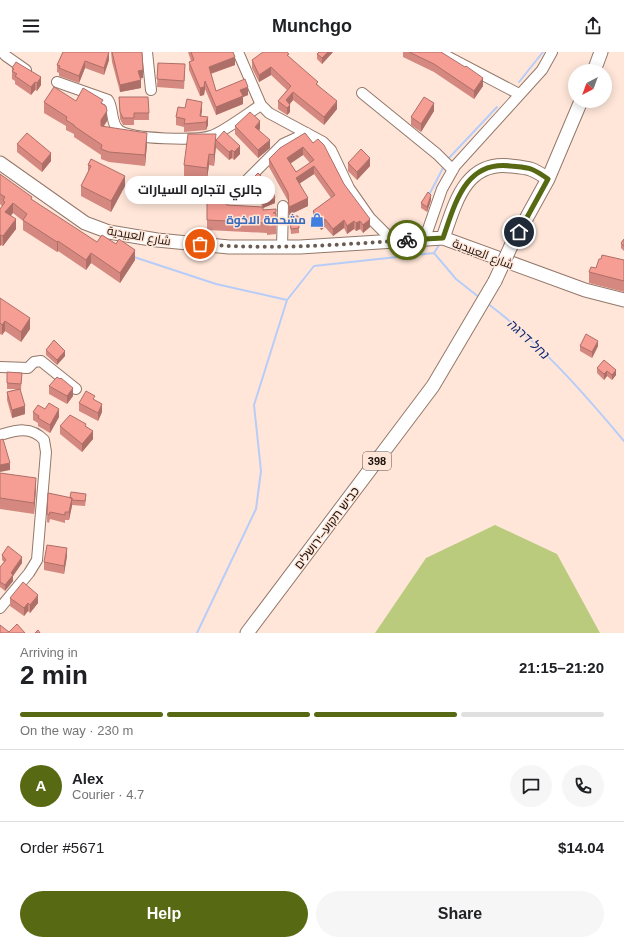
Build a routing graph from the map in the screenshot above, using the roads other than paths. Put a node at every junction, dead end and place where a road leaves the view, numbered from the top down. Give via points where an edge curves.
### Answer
1 (2, 52) edge
2 (148, 52) edge
3 (238, 52) edge
4 (439, 52) edge
5 (552, 52) edge
6 (601, 52) edge
7 (597, 64) edge
8 (35, 75) edge
9 (57, 82) dead end
10 (151, 90) dead end
11 (362, 93) dead end
12 (519, 94) junction
13 (261, 105) junction
14 (578, 108) edge
15 (307, 132) junction
16 (0, 163) edge
17 (453, 170) junction
18 (548, 179) junction
19 (238, 188) dead end
20 (282, 206) dead end
21 (425, 238) junction
22 (443, 238) junction
23 (393, 241) junction
24 (282, 247) junction
25 (624, 300) edge
26 (0, 367) edge
27 (76, 389) dead end
28 (0, 435) edge
29 (0, 608) edge
30 (247, 633) edge

1 - 8 street
2 - 10 street
3 - 13 street
4 - 12 street
5 - 12 street via 542,70
6 - 7 main road
9 - 13 street via 108,100 115,125 120,131 140,136 183,139 211,136
11 - 17 street
12 - 17 street
13 - 15 street via 269,113
14 - 18 main road, 398
15 - 19 street via 283,144
15 - 23 street via 331,150 349,188 370,218
16 - 24 main road, شارع العبيدية via 85,223 109,232 229,247
17 - 21 street via 442,189
18 - 22 main road via 532,168 501,164 482,170 471,177 458,196
18 - 30 main road, כביש תקוע–ירושלים / 398, bridge via 495,281 433,386
20 - 24 street
21 - 22 main road, شارع العبيدية
21 - 23 main road, شارع العبيدية
22 - 25 main road, شارع العبيدية via 585,290
23 - 24 main road, شارع العبيدية
26 - 27 street via 28,368 34,362 40,361
28 - 29 street via 24,430 33,432 44,440 46,452 37,560

